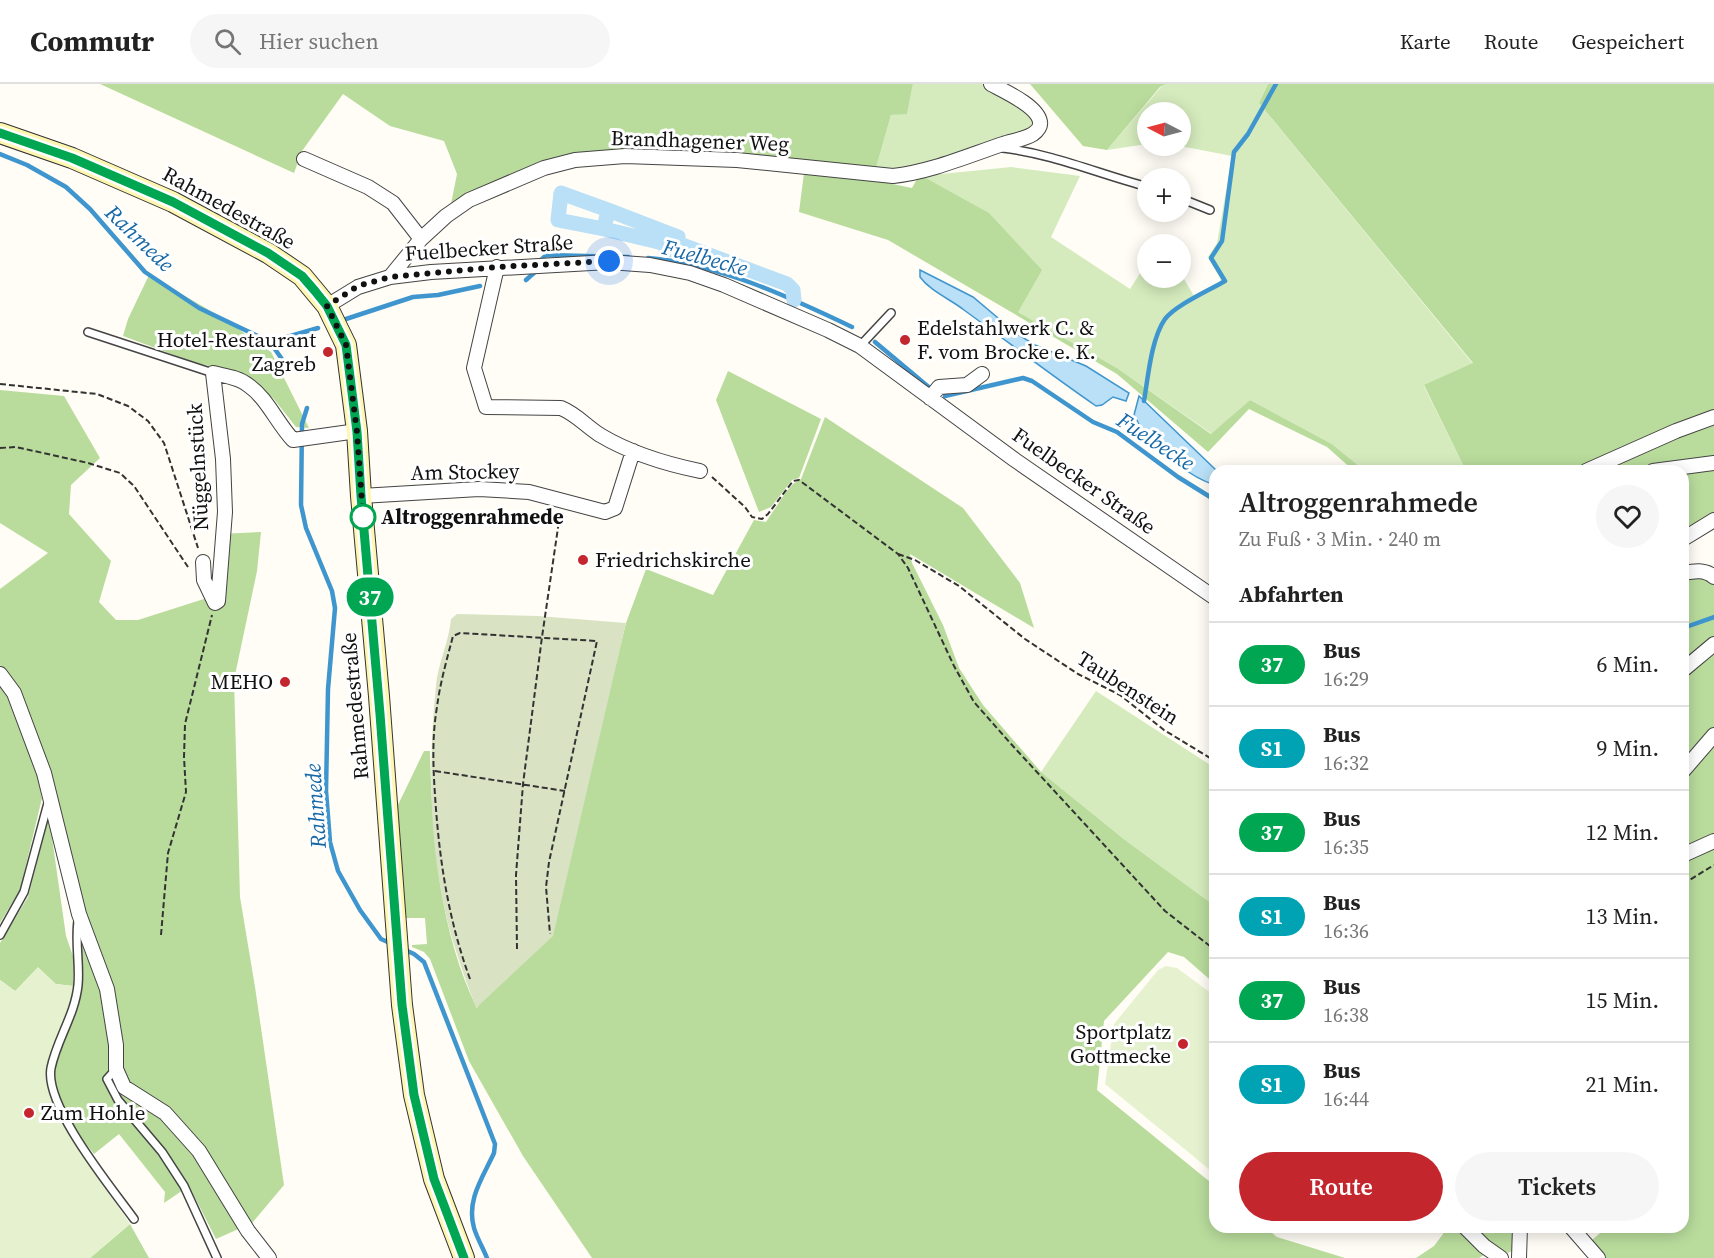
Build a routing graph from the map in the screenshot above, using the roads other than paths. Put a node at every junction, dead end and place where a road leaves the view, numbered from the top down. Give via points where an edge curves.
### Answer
1 (991, 84) edge
2 (0, 133) edge
3 (994, 147) junction
4 (304, 159) dead end
5 (1137, 184) edge
6 (1191, 202) edge
7 (1210, 210) dead end
8 (421, 238) junction
9 (497, 267) junction
10 (390, 277) junction
11 (327, 306) junction
12 (891, 313) dead end
13 (88, 332) dead end
14 (860, 346) junction
15 (213, 373) junction
16 (982, 374) dead end
17 (930, 398) junction
18 (1714, 417) edge
19 (357, 432) junction
20 (633, 451) junction
21 (1714, 463) edge
22 (1599, 465) edge
23 (1689, 466) edge
24 (700, 471) road end
25 (361, 496) junction
26 (1714, 520) edge
27 (1689, 535) edge
28 (203, 562) road end
29 (1689, 572) edge
30 (1714, 577) edge
31 (1209, 594) edge
32 (1714, 644) edge
33 (1689, 665) edge
34 (0, 674) edge
35 (1714, 735) edge
36 (1689, 764) edge
37 (49, 800) junction
38 (1714, 841) edge
39 (1689, 852) edge
40 (79, 914) junction
41 (0, 935) edge
42 (116, 1069) junction
43 (134, 1219) dead end
44 (1471, 1233) edge
45 (1520, 1233) edge
46 (1576, 1233) edge
47 (217, 1258) edge
48 (269, 1258) edge
49 (464, 1258) edge
50 (1501, 1258) edge
51 (1519, 1258) edge
52 (1598, 1258) edge

1 - 3 street, Brandhagener Weg via 1035,112 1040,122 1034,134
2 - 11 main road, Rahmedestraße via 72,158 173,202 268,253 302,276
3 - 5 lane, Brandhagener Weg via 1072,163
3 - 8 street, Brandhagener Weg via 911,174 892,176 737,160 625,156 575,160 544,168 469,200
4 - 8 street via 368,187 393,203
6 - 7 lane
8 - 10 street, Brandhagener Weg
9 - 10 street, Fuelbecker Straße
9 - 14 street, Fuelbecker Straße via 609,261 690,273
9 - 20 street via 474,368 486,406 561,408
10 - 11 street, Fuelbecker Straße via 358,286
11 - 19 main road, Rahmedestraße via 346,345
12 - 14 lane
13 - 15 lane, Nüggelnstück
14 - 17 street, Fuelbecker Straße
15 - 19 street, Nüggelnstück via 248,385 292,440
15 - 28 street, Nüggelnstück via 225,512 215,603 204,580
16 - 17 street via 967,385 939,387
17 - 31 street, Fuelbecker Straße
18 - 22 street
19 - 25 main road, Rahmedestraße
20 - 24 street
20 - 25 street, Am Stockey via 615,508 605,512 529,492 479,489
21 - 23 street
25 - 49 main road, Rahmedestraße via 397,956 414,1095 434,1179
26 - 27 street
29 - 30 street via 1708,572
32 - 33 street
34 - 37 street via 14,693 44,773
35 - 36 street
37 - 40 street
37 - 41 lane via 24,892
38 - 39 street
40 - 42 street via 107,989
40 - 43 lane via 78,985 74,1010 51,1071 52,1088 64,1119
42 - 47 lane via 107,1079 118,1100 162,1152 184,1186
42 - 48 street via 124,1087 165,1113 199,1151
44 - 50 street
45 - 51 street
46 - 52 street

